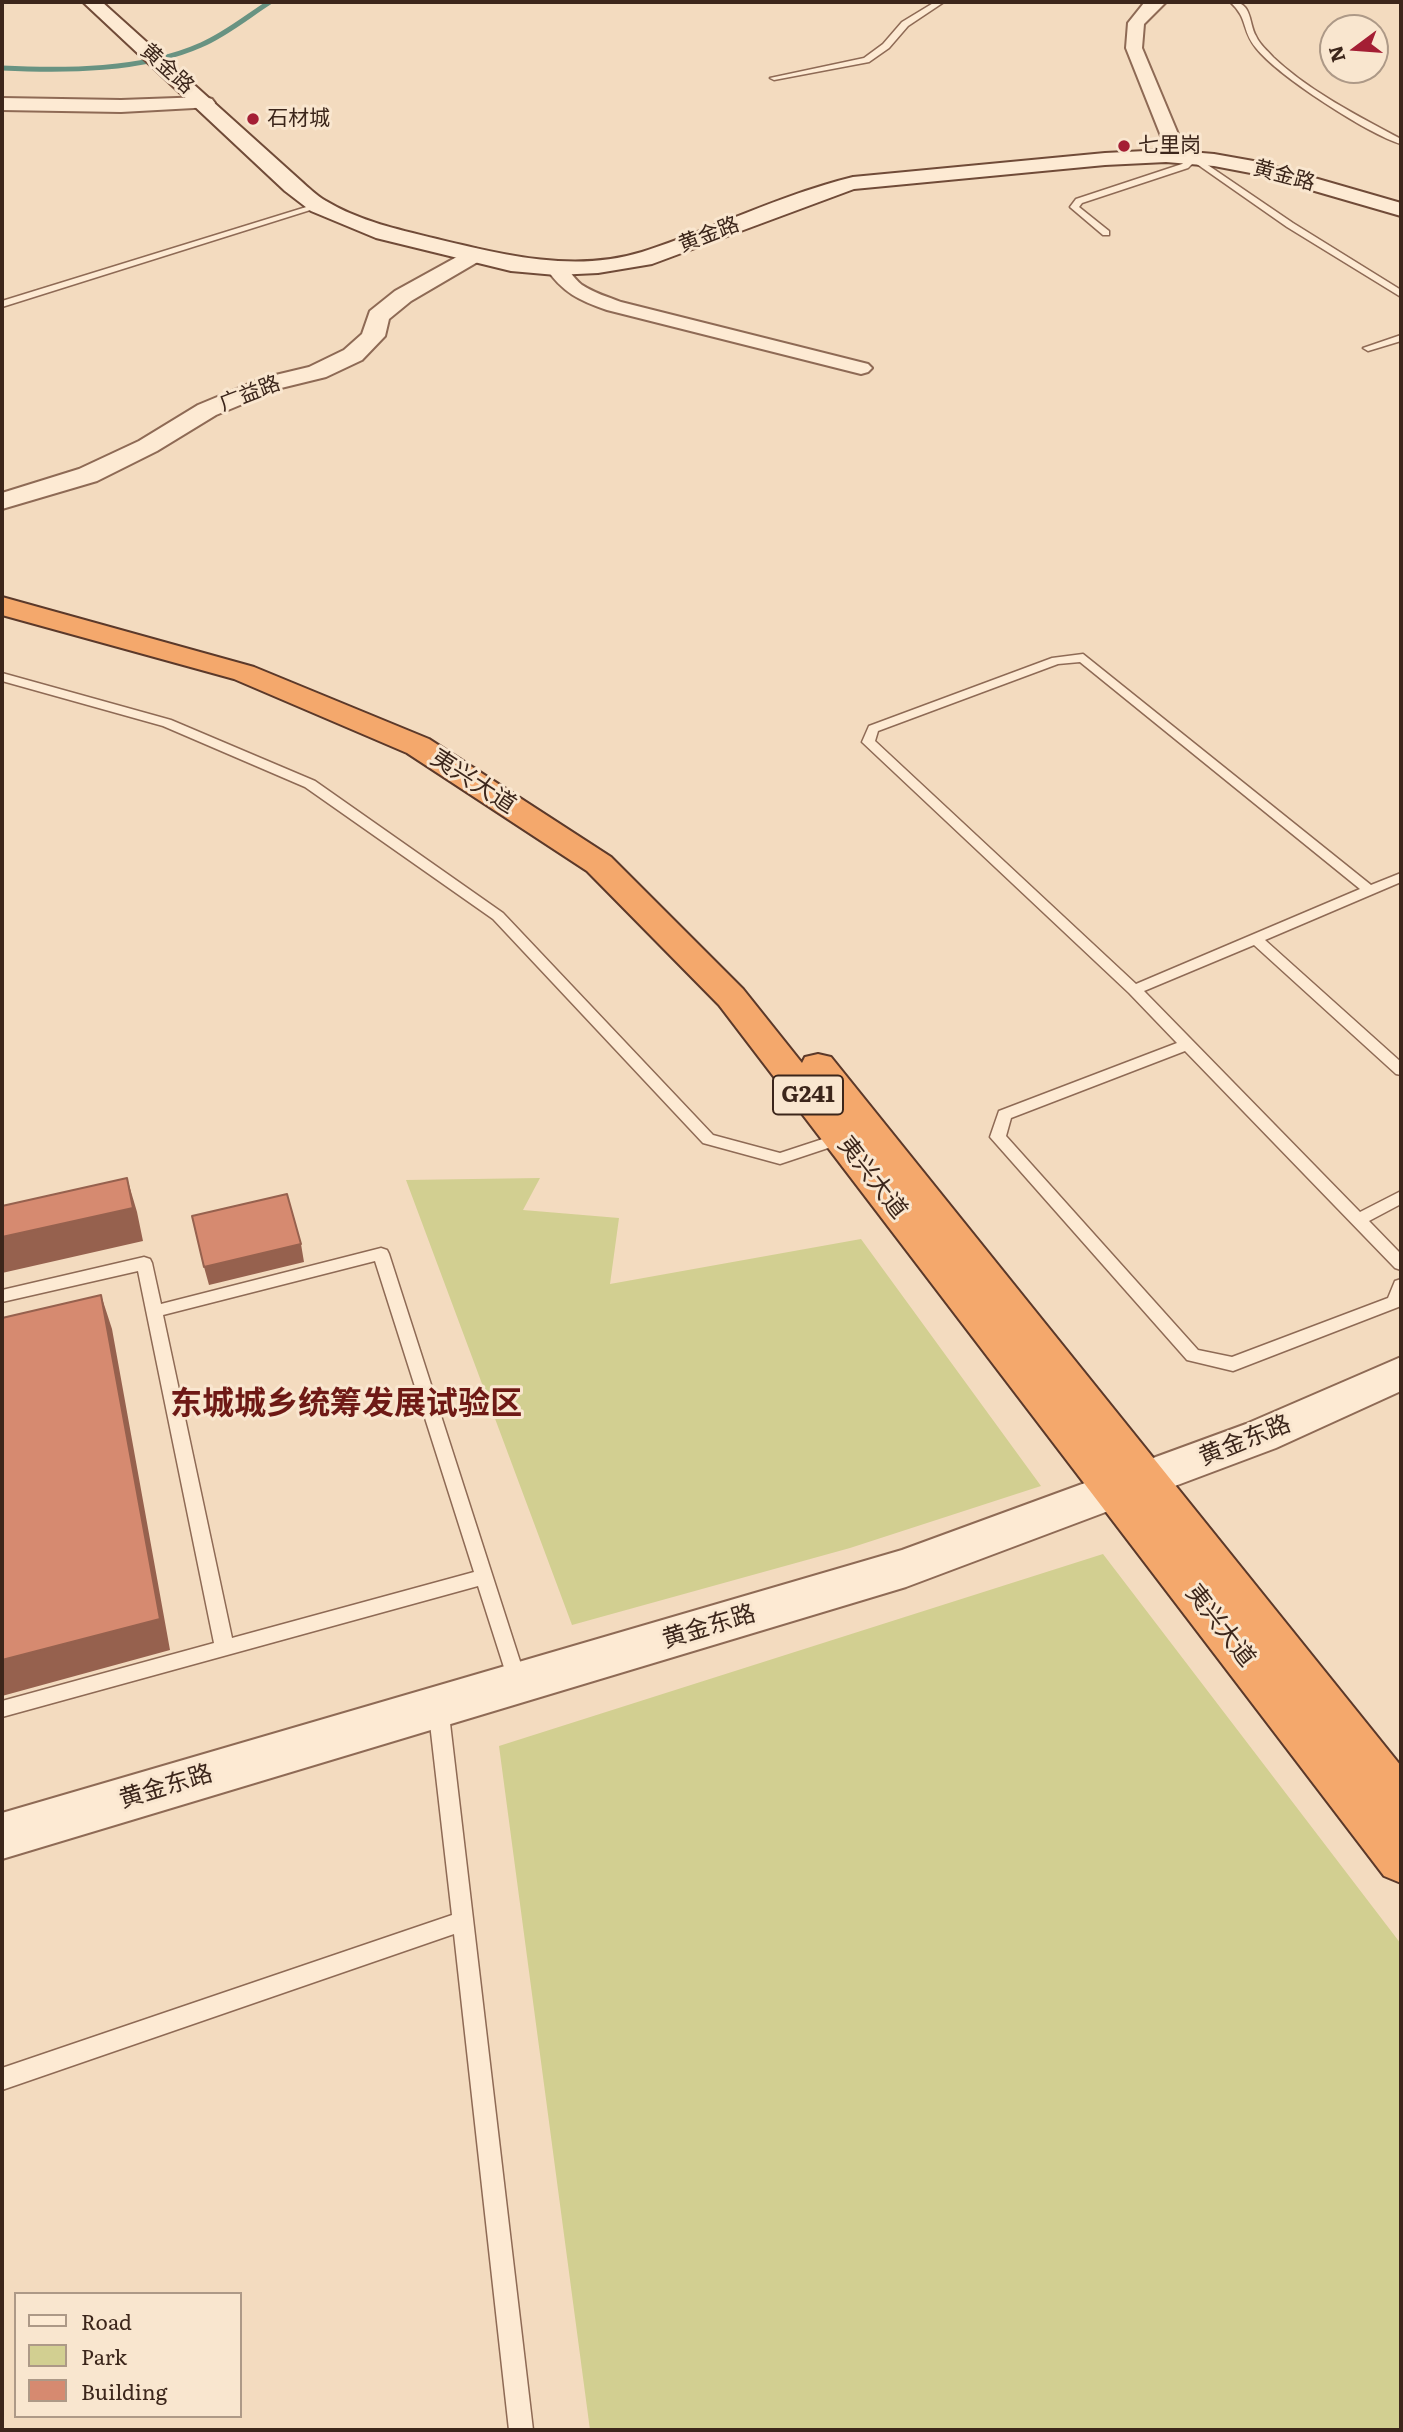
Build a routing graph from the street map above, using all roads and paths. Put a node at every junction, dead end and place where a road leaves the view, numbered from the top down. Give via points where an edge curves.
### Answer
1 (92, 2) edge
2 (940, 2) edge
3 (1158, 2) edge
4 (1234, 2) edge
5 (774, 78) dead end
6 (198, 97) junction
7 (2, 104) edge
8 (1401, 142) edge
9 (1193, 158) junction
10 (319, 206) junction
11 (1401, 210) edge
12 (1106, 233) dead end
13 (473, 255) junction
14 (556, 268) junction
15 (1401, 294) edge
16 (2, 304) edge
17 (1401, 338) edge
18 (1367, 348) dead end
19 (860, 368) dead end
20 (2, 500) edge
21 (2, 590) edge
22 (2, 606) edge
23 (2, 677) edge
24 (1401, 877) edge
25 (1370, 891) junction
26 (1256, 939) junction
27 (1134, 990) junction
28 (1186, 1045) junction
29 (1401, 1070) edge
30 (841, 1138) junction
31 (1401, 1197) edge
32 (1358, 1220) junction
33 (1401, 1264) edge
34 (1401, 1285) edge
35 (2, 1296) edge
36 (156, 1311) junction
37 (1401, 1373) edge
38 (1130, 1485) junction
39 (484, 1577) junction
40 (225, 1649) junction
41 (518, 1683) junction
42 (438, 1706) junction
43 (2, 1709) edge
44 (1401, 1802) edge
45 (2, 1836) edge
46 (1401, 1860) edge
47 (463, 1922) junction
48 (2, 2079) edge
49 (521, 2430) edge

1 - 6 main road, 黄金路
2 - 5 lane via 905,24 866,60
3 - 9 street via 1136,23 1134,48 1170,136
4 - 8 lane via 1244,9 1251,35 1262,52 1343,110
6 - 7 main road via 121,106
6 - 10 main road, 黄金路
9 - 11 main road, 黄金路 via 1259,168
9 - 12 lane via 1185,166 1079,201 1074,207
9 - 14 main road, 黄金路 via 1105,159 853,183 644,259
9 - 15 lane
10 - 13 main road, 黄金路 via 384,233
10 - 16 lane
13 - 14 main road, 黄金路
13 - 20 main road, 广益路 via 378,316 373,336 353,355 207,410 88,475
14 - 19 street via 565,284 614,306
17 - 18 lane
21 - 38 highway, 夷兴大道 / G241 via 260,661 436,734 621,853 756,987
22 - 30 highway, 夷兴大道 / G241 via 244,673 418,746 599,864 731,997
23 - 30 lane via 167,723 310,784 498,916 708,1139 780,1159
24 - 25 lane
25 - 26 lane
25 - 27 lane via 1083,658 1056,661 873,729 868,742
26 - 27 lane
26 - 29 lane
27 - 28 lane
28 - 32 lane
28 - 34 lane via 1004,1115 998,1137 1193,1354 1233,1364 1395,1302
30 - 38 highway, 夷兴大道 / G241
31 - 32 lane
32 - 33 lane
35 - 36 lane via 144,1263
36 - 39 lane via 381,1254
36 - 40 lane
37 - 38 main road, 黄金东路 via 1261,1436
38 - 41 main road, 黄金东路 via 906,1568
38 - 44 highway, 夷兴大道 / G241
38 - 46 highway, 夷兴大道 / G241
39 - 40 lane
39 - 41 lane
40 - 43 lane
41 - 42 main road, 黄金东路
42 - 45 main road, 黄金东路
42 - 47 lane
47 - 48 lane
47 - 49 lane

